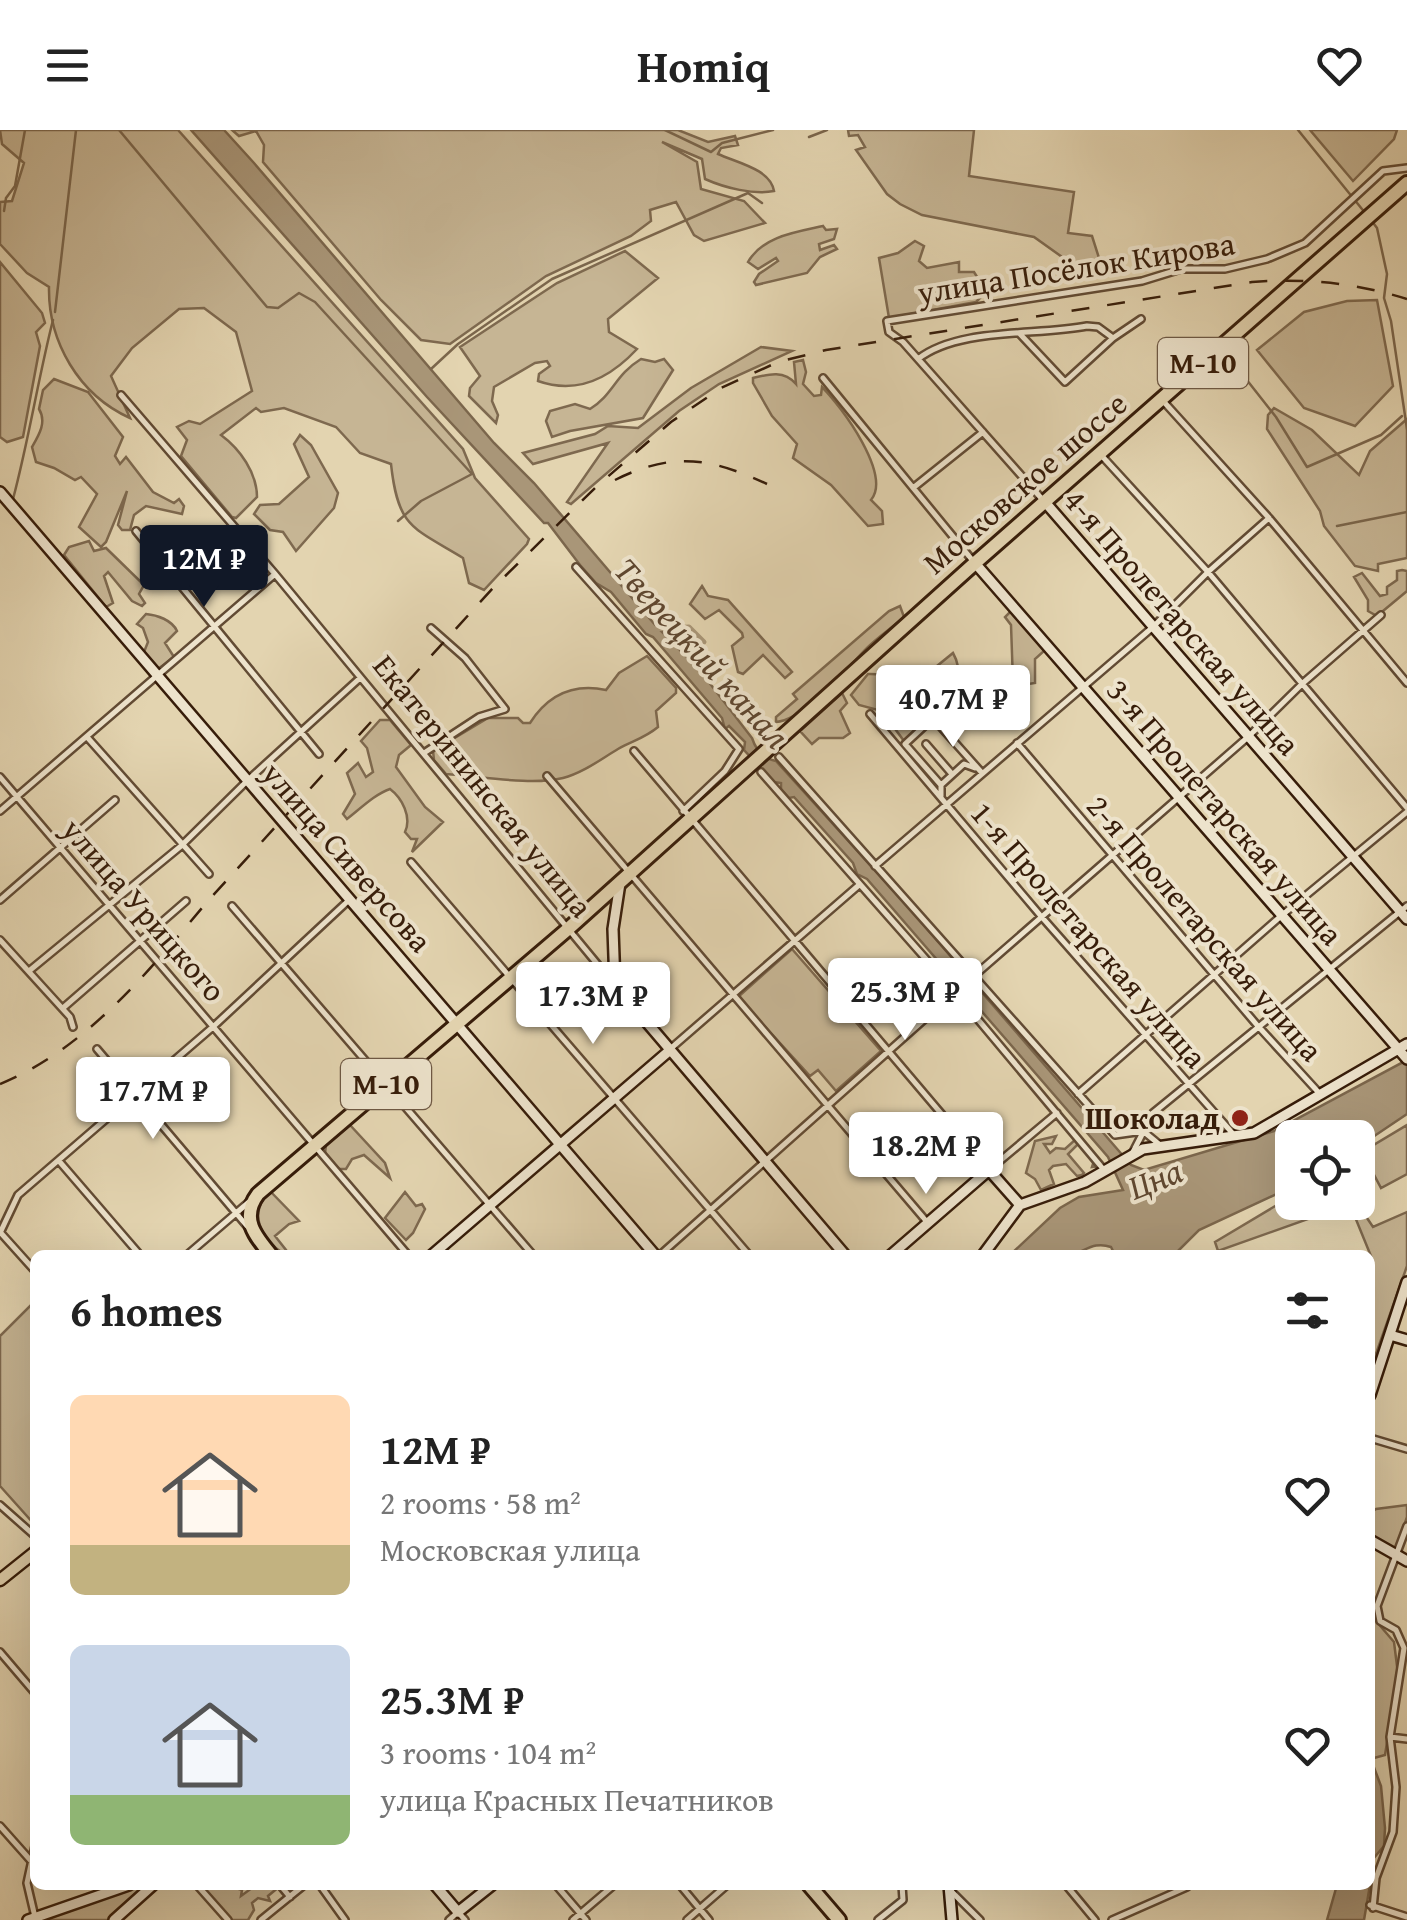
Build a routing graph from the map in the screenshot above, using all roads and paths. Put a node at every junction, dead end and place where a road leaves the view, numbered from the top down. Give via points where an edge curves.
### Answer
1 (1407, 168) edge
2 (1407, 183) edge
3 (1141, 319) dead end
4 (1020, 334) junction
5 (1113, 338) junction
6 (918, 360) junction
7 (823, 378) dead end
8 (121, 395) dead end
9 (1162, 400) junction
10 (983, 432) junction
11 (1101, 455) junction
12 (913, 488) junction
13 (0, 492) edge
14 (1045, 502) junction
15 (1270, 518) junction
16 (136, 530) dead end
17 (975, 563) junction
18 (576, 568) dead end
19 (1208, 572) junction
20 (274, 574) junction
21 (1382, 615) dead end
22 (214, 624) junction
23 (1153, 626) junction
24 (431, 628) dead end
25 (1362, 631) junction
26 (158, 674) junction
27 (361, 678) junction
28 (1303, 683) junction
29 (1407, 684) edge
30 (1082, 685) junction
31 (870, 714) dead end
32 (302, 734) junction
33 (87, 737) junction
34 (1248, 737) junction
35 (1017, 742) junction
36 (926, 744) dead end
37 (634, 752) dead end
38 (774, 752) junction
39 (424, 753) junction
40 (319, 754) dead end
41 (756, 767) junction
42 (980, 771) junction
43 (952, 774) junction
44 (0, 776) edge
45 (548, 776) dead end
46 (248, 780) junction
47 (941, 785) junction
48 (1177, 795) junction
49 (17, 796) junction
50 (115, 800) dead end
51 (944, 800) junction
52 (0, 810) edge
53 (1407, 810) edge
54 (686, 815) junction
55 (181, 846) junction
56 (61, 848) junction
57 (1110, 854) junction
58 (1354, 858) junction
59 (411, 862) dead end
60 (876, 866) junction
61 (209, 874) dead end
62 (625, 878) junction
63 (859, 885) junction
64 (350, 899) junction
65 (0, 900) edge
66 (186, 901) dead end
67 (110, 906) junction
68 (232, 906) dead end
69 (1405, 912) edge
70 (1040, 915) junction
71 (1281, 916) junction
72 (568, 929) junction
73 (0, 940) edge
74 (140, 941) junction
75 (794, 942) junction
76 (280, 963) junction
77 (1328, 969) junction
78 (29, 970) junction
79 (1214, 974) junction
80 (974, 975) junction
81 (511, 977) junction
82 (614, 985) junction
83 (954, 992) junction
84 (733, 995) junction
85 (63, 1008) junction
86 (456, 1024) junction
87 (214, 1026) junction
88 (1257, 1026) junction
89 (73, 1027) dead end
90 (1145, 1034) junction
91 (97, 1048) dead end
92 (888, 1050) junction
93 (669, 1051) junction
94 (1405, 1052) edge
95 (1187, 1083) junction
96 (386, 1084) junction
97 (134, 1093) junction
98 (1078, 1094) junction
99 (1322, 1096) junction
100 (613, 1097) junction
101 (829, 1106) junction
102 (1057, 1113) junction
103 (1143, 1131) junction
104 (1236, 1137) junction
105 (316, 1144) junction
106 (560, 1144) junction
107 (1160, 1145) junction
108 (1130, 1155) junction
109 (58, 1161) junction
110 (764, 1161) junction
111 (988, 1170) junction
112 (1106, 1172) junction
113 (1020, 1205) junction
114 (490, 1206) junction
115 (709, 1209) junction
116 (243, 1214) junction
117 (927, 1222) junction
118 (0, 1232) edge
119 (136, 1250) edge
120 (194, 1250) edge
121 (268, 1250) edge
122 (404, 1250) edge
123 (438, 1250) edge
124 (528, 1250) edge
125 (653, 1250) edge
126 (663, 1250) edge
127 (745, 1250) edge
128 (841, 1250) edge
129 (896, 1250) edge
130 (987, 1250) edge
131 (30, 1265) edge
132 (1407, 1282) edge
133 (1390, 1335) junction
134 (1407, 1340) edge
135 (1375, 1379) edge
136 (1375, 1439) edge
137 (1407, 1449) edge
138 (0, 1505) edge
139 (1407, 1526) edge
140 (30, 1532) edge
141 (1375, 1543) edge
142 (30, 1556) edge
143 (1402, 1558) edge
144 (6, 1570) edge
145 (0, 1580) edge
146 (1405, 1640) edge
147 (0, 1652) edge
148 (30, 1687) edge
149 (1390, 1736) junction
150 (1407, 1739) edge
151 (0, 1826) edge
152 (30, 1860) edge
153 (30, 1869) edge
154 (1375, 1885) edge
155 (115, 1890) edge
156 (147, 1890) edge
157 (201, 1890) edge
158 (285, 1890) edge
159 (298, 1890) edge
160 (324, 1890) edge
161 (439, 1890) edge
162 (487, 1890) edge
163 (560, 1890) edge
164 (608, 1890) edge
165 (684, 1890) edge
166 (720, 1890) edge
167 (814, 1890) edge
168 (902, 1890) edge
169 (949, 1890) edge
170 (951, 1890) edge
171 (1070, 1890) edge
172 (1177, 1890) edge
173 (1374, 1890) edge
174 (290, 1896) junction
175 (699, 1908) junction
176 (580, 1914) junction
177 (1407, 1914) edge
178 (462, 1916) edge
179 (32, 1919) edge
180 (114, 1920) edge
181 (228, 1920) edge
182 (261, 1920) edge
183 (345, 1920) edge
184 (450, 1920) edge
185 (573, 1920) edge
186 (586, 1920) edge
187 (686, 1920) edge
188 (709, 1920) edge
189 (838, 1920) edge
190 (878, 1920) edge
191 (952, 1920) edge
192 (980, 1920) edge
193 (1095, 1920) edge
194 (1112, 1920) edge

1 - 6 street, улица Посёлок Кирова via 1384,172 1305,243 1268,259 887,321
2 - 9 highway, Московское шоссе / М-10
3 - 5 street
4 - 5 street via 1087,326
4 - 5 street via 1065,382
4 - 6 street via 962,341
6 - 10 street, 4-я Пролетарская улица
7 - 12 street, 3-я Пролетарская улица
8 - 20 street, Екатерининская улица
9 - 11 highway, Московское шоссе / М-10
9 - 15 street
10 - 12 street
10 - 14 street, 4-я Пролетарская улица
11 - 14 highway, Московское шоссе / М-10
11 - 19 street
12 - 17 street, 3-я Пролетарская улица
13 - 26 street, улица Сиверсова
14 - 17 highway, Московское шоссе / М-10
14 - 23 street, 4-я Пролетарская улица
15 - 19 street
15 - 25 street
16 - 22 street
17 - 30 street, 3-я Пролетарская улица
17 - 38 highway, Московское шоссе / М-10
18 - 54 street via 739,749
19 - 23 street
19 - 28 street
20 - 22 street
20 - 27 street, Екатерининская улица
21 - 25 street
22 - 26 street
22 - 32 street
23 - 30 street
23 - 34 street, 4-я Пролетарская улица
24 - 39 street via 504,709 478,717
25 - 28 street
25 - 29 street
26 - 33 street
26 - 46 street, улица Сиверсова
27 - 32 street
27 - 39 street, Екатерининская улица
28 - 34 street
28 - 53 street
30 - 35 street
30 - 48 street, 3-я Пролетарская улица
31 - 51 street, 1-я Пролетарская улица
32 - 40 street
32 - 46 street
33 - 49 street
33 - 55 street
34 - 48 street
34 - 58 street, 4-я Пролетарская улица
35 - 42 street
35 - 57 street, 2-я Пролетарская улица
36 - 43 street
37 - 54 street
38 - 41 highway, М-10
38 - 60 street
39 - 72 street, Екатерининская улица
41 - 54 highway, М-10
41 - 63 street
42 - 43 street via 964,764
42 - 47 street via 933,718 905,744
42 - 51 street
43 - 47 street
44 - 49 street, улица Урицкого
45 - 62 street
46 - 55 street
46 - 64 street, улица Сиверсова
47 - 51 street
48 - 57 street
48 - 71 street, 3-я Пролетарская улица
49 - 52 street
49 - 56 street, улица Урицкого
50 - 56 street
51 - 60 street
51 - 70 street, 1-я Пролетарская улица
53 - 58 street
54 - 62 highway, М-10
54 - 75 street
55 - 61 street
55 - 67 street
56 - 65 street
56 - 67 street, улица Урицкого
57 - 70 street
57 - 79 street, 2-я Пролетарская улица
58 - 69 street, 4-я Пролетарская улица
58 - 71 street
59 - 81 street
60 - 80 street
62 - 72 highway, М-10
62 - 82 street via 613,929
62 - 84 street
63 - 75 street
63 - 83 street
64 - 76 street
64 - 86 street, улица Сиверсова
66 - 74 street
67 - 74 street, улица Урицкого
67 - 78 street
68 - 76 street
69 - 77 street
70 - 80 street
70 - 90 street, 1-я Пролетарская улица
71 - 77 street, 3-я Пролетарская улица
71 - 79 street
72 - 81 highway, М-10
72 - 82 street, Екатерининская улица
73 - 78 street
74 - 85 street
74 - 87 street, улица Урицкого
75 - 84 street
75 - 92 street
76 - 87 street
76 - 96 street
77 - 88 street
77 - 94 street, 3-я Пролетарская улица
78 - 85 street
79 - 88 street, 2-я Пролетарская улица
79 - 90 street
80 - 98 street
81 - 86 highway, М-10
81 - 100 street
82 - 93 street, Екатерининская улица
83 - 92 street
83 - 102 street
84 - 93 street
84 - 101 street
85 - 89 street
86 - 96 highway, М-10
86 - 106 street, улица Сиверсова
87 - 97 street
87 - 105 street, улица Урицкого
88 - 95 street
88 - 99 street, 2-я Пролетарская улица
90 - 95 street, 1-я Пролетарская улица
90 - 98 street
91 - 97 street
92 - 101 street
92 - 111 street
93 - 100 street
93 - 110 street, Екатерининская улица
94 - 99 street
95 - 103 street
95 - 104 street, 1-я Пролетарская улица
96 - 105 highway, М-10
96 - 114 street
97 - 109 street
97 - 116 street
98 - 103 street via 1115,1135
99 - 104 street
100 - 106 street
100 - 115 street
101 - 110 street
101 - 117 street
102 - 111 street
102 - 112 street
103 - 107 street
103 - 108 street
104 - 107 street
105 - 116 highway, М-10
105 - 122 street, улица Урицкого
106 - 114 street
106 - 125 street, улица Сиверсова
107 - 108 street
108 - 112 street
109 - 118 street via 18,1194
109 - 119 street
110 - 115 street
110 - 128 street, Екатерининская улица
111 - 113 street
111 - 117 street
112 - 113 street
113 - 130 street
114 - 123 street
114 - 124 street
115 - 126 street
115 - 127 street
116 - 120 street
116 - 121 highway
117 - 129 street
118 - 131 street
132 - 133 street
133 - 134 street
133 - 135 street
136 - 137 street
138 - 140 street
139 - 143 street
141 - 143 street
142 - 144 main road
143 - 146 street via 1377,1606 1380,1621
144 - 145 main road
146 - 149 street
147 - 148 street
149 - 150 street
149 - 154 street via 1392,1832
151 - 152 street
153 - 179 street
155 - 179 street
156 - 180 street
157 - 181 street
158 - 174 street
159 - 174 street
160 - 183 street
161 - 178 street
162 - 178 street
163 - 176 street
164 - 176 street
165 - 175 street
166 - 175 street
167 - 189 highway
168 - 190 street via 902,1900
169 - 191 street
170 - 192 street
171 - 193 street
172 - 194 street
173 - 177 street via 1372,1906
174 - 182 street
175 - 187 street
175 - 188 street
176 - 185 street
176 - 186 street
178 - 184 street

